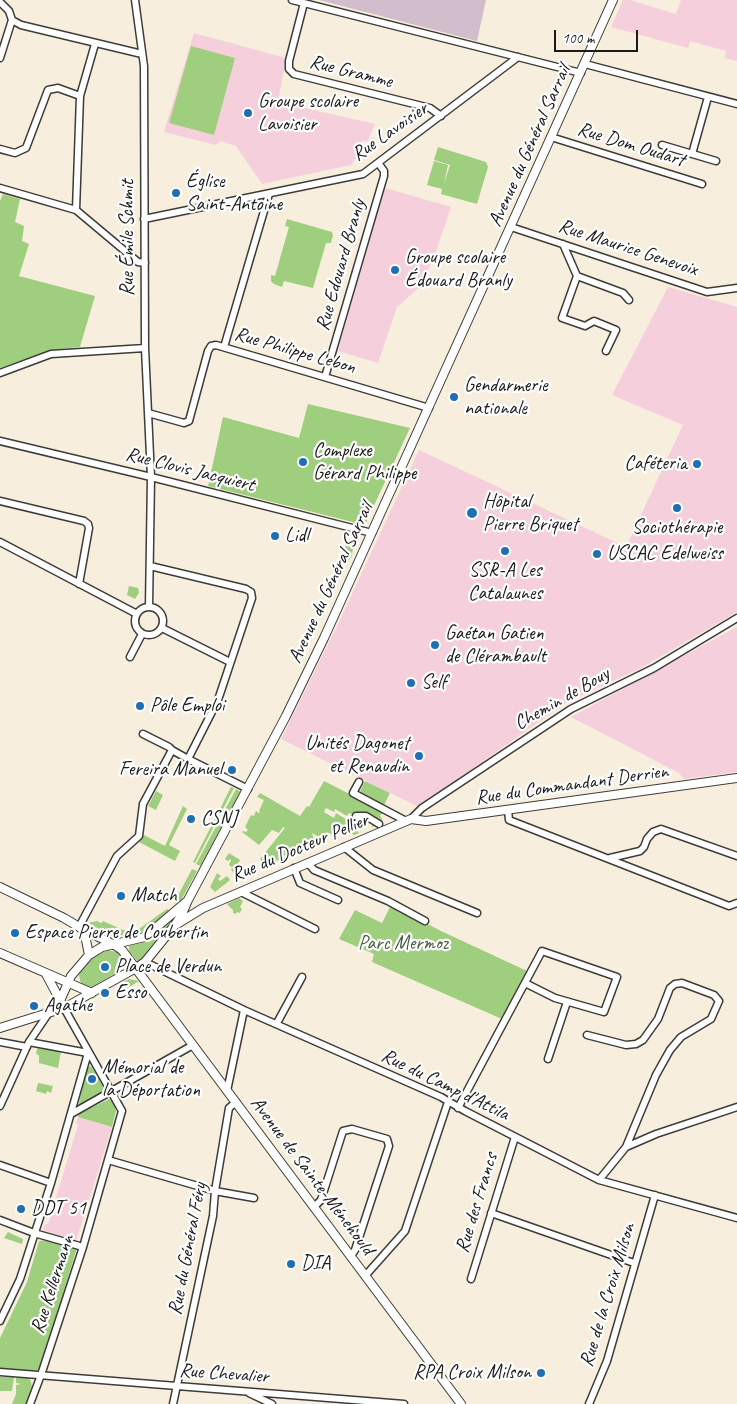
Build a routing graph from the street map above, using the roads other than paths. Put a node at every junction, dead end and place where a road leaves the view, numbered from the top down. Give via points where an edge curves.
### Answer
1 (135, 0) edge
2 (292, 0) edge
3 (613, 0) edge
4 (0, 2) edge
5 (304, 3) junction
6 (12, 20) junction
7 (95, 44) junction
8 (142, 54) junction
9 (518, 57) junction
10 (0, 58) edge
11 (585, 64) junction
12 (581, 73) junction
13 (80, 96) junction
14 (708, 97) junction
15 (737, 104) edge
16 (441, 116) junction
17 (551, 136) junction
18 (662, 145) dead end
19 (0, 149) edge
20 (692, 154) junction
21 (716, 160) dead end
22 (379, 164) junction
23 (702, 184) dead end
24 (0, 188) edge
25 (269, 194) junction
26 (76, 210) junction
27 (144, 219) junction
28 (510, 227) junction
29 (563, 244) junction
30 (145, 263) junction
31 (577, 276) junction
32 (737, 288) edge
33 (630, 300) dead end
34 (145, 348) junction
35 (224, 348) junction
36 (606, 351) dead end
37 (0, 373) edge
38 (325, 377) junction
39 (429, 408) junction
40 (148, 413) junction
41 (0, 441) edge
42 (151, 477) junction
43 (0, 502) edge
44 (372, 533) junction
45 (0, 542) edge
46 (150, 566) junction
47 (79, 584) junction
48 (149, 607) junction
49 (137, 614) junction
50 (737, 618) edge
51 (162, 628) junction
52 (142, 634) junction
53 (130, 657) dead end
54 (230, 662) junction
55 (143, 734) dead end
56 (172, 750) junction
57 (188, 759) junction
58 (737, 778) edge
59 (359, 782) dead end
60 (248, 789) junction
61 (508, 810) junction
62 (356, 816) dead end
63 (408, 820) junction
64 (379, 824) dead end
65 (344, 847) junction
66 (737, 856) edge
67 (608, 858) junction
68 (308, 862) junction
69 (294, 868) junction
70 (0, 887) edge
71 (241, 892) junction
72 (338, 900) dead end
73 (737, 903) edge
74 (203, 908) junction
75 (181, 912) junction
76 (477, 913) dead end
77 (425, 921) dead end
78 (175, 925) junction
79 (81, 928) junction
80 (315, 929) dead end
81 (113, 944) junction
82 (0, 954) edge
83 (89, 955) junction
84 (145, 962) junction
85 (136, 968) junction
86 (46, 974) junction
87 (302, 977) dead end
88 (67, 980) junction
89 (525, 983) junction
90 (92, 993) junction
91 (567, 1002) junction
92 (62, 1004) junction
93 (244, 1010) junction
94 (50, 1011) junction
95 (277, 1023) junction
96 (0, 1028) edge
97 (587, 1035) dead end
98 (0, 1042) edge
99 (28, 1044) junction
100 (193, 1045) junction
101 (88, 1053) junction
102 (548, 1059) dead end
103 (227, 1091) junction
104 (113, 1092) junction
105 (236, 1102) junction
106 (448, 1102) junction
107 (0, 1106) edge
108 (737, 1107) edge
109 (458, 1108) junction
110 (71, 1114) junction
111 (515, 1137) junction
112 (626, 1147) junction
113 (108, 1160) junction
114 (0, 1165) edge
115 (599, 1180) junction
116 (51, 1183) junction
117 (215, 1191) junction
118 (655, 1195) junction
119 (254, 1198) dead end
120 (314, 1207) junction
121 (491, 1213) junction
122 (737, 1218) edge
123 (0, 1220) edge
124 (34, 1233) junction
125 (83, 1247) junction
126 (351, 1256) junction
127 (634, 1263) junction
128 (365, 1276) junction
129 (471, 1279) dead end
130 (0, 1322) edge
131 (0, 1372) edge
132 (42, 1375) junction
133 (177, 1387) junction
134 (245, 1391) junction
135 (30, 1404) edge
136 (173, 1404) edge
137 (272, 1404) edge
138 (404, 1404) edge
139 (460, 1404) edge
140 (589, 1404) edge

1 - 8 street, Rue Émile Schmit
2 - 5 street
3 - 11 main road, Avenue du Général Sarrail
4 - 6 street
5 - 9 street
5 - 16 street, Rue Gramme via 289,61 289,69 294,74 430,108
6 - 7 street
6 - 10 street
7 - 8 street
7 - 13 street
8 - 27 street, Rue Émile Schmit
9 - 12 street
9 - 16 street, Rue Lavoisier
11 - 12 main road, Avenue du Général Sarrail
11 - 14 street
12 - 17 main road, Avenue du Général Sarrail
13 - 19 street via 58,88 48,90 26,148 15,152
13 - 26 street
14 - 15 street
14 - 20 street
16 - 22 street, Rue Lavoisier
17 - 23 street, Rue Dom Oudart
17 - 28 main road, Avenue du Général Sarrail
18 - 20 street
20 - 21 street
22 - 25 street, Rue Lavoisier via 359,175
22 - 38 street, Rue Edouard Branly via 384,176
24 - 26 street
25 - 27 street, Rue Lavoisier
25 - 35 street
26 - 30 street via 138,262
27 - 30 street, Rue Émile Schmit
28 - 29 street, Rue Maurice Genevoix
28 - 39 main road, Avenue du Général Sarrail
29 - 31 street
29 - 32 street, Rue Maurice Genevoix via 708,292
30 - 34 street, Rue Émile Schmit
31 - 33 street via 623,293
31 - 36 street via 562,318 586,326 594,321 616,330
34 - 37 street via 51,354
34 - 40 street, Rue Émile Schmit
35 - 38 street, Rue Philippe Lebon
35 - 40 street, Rue Philippe Lebon via 213,345 208,351 190,421 184,423
38 - 39 street, Rue Philippe Lebon
39 - 44 main road, Avenue du Général Sarrail
40 - 42 street, Rue Émile Schmit
41 - 42 street, Rue Clovis Jacquiert
42 - 44 street, Rue Clovis Jacquiert
42 - 46 street, Rue Émile Schmit
43 - 47 street via 88,524
44 - 60 main road, Avenue du Général Sarrail via 308,672
45 - 47 street
46 - 48 street, Rue Émile Schmit
46 - 54 street via 251,592 252,598
47 - 49 street
48 - 49 street
48 - 51 street via 161,614
49 - 52 street via 136,627
50 - 63 street, Chemin de Bouy via 654,668 571,709
51 - 52 street via 154,635
51 - 54 street
52 - 53 street
54 - 57 street via 218,700
55 - 56 street
56 - 57 street
56 - 79 street via 143,804 139,836 117,856
57 - 60 street
58 - 61 main road, Rue du Commandant Derrien
59 - 63 street via 353,793
60 - 75 main road, Avenue du Général Sarrail
61 - 63 main road, Rue du Commandant Derrien via 426,821
61 - 67 street via 509,820
62 - 64 street via 366,816
63 - 65 main road, Rue du Docteur Pellier
65 - 68 main road, Rue du Docteur Pellier
65 - 76 street via 374,870
66 - 67 street via 661,829 653,832 640,851
67 - 73 street via 729,906
68 - 69 main road, Rue du Docteur Pellier
68 - 77 street via 314,870 388,901
69 - 71 main road, Rue du Docteur Pellier
69 - 72 street via 300,882
70 - 79 main road
71 - 74 main road, Rue du Docteur Pellier
71 - 80 street
74 - 75 main road, Rue du Docteur Pellier
74 - 78 main road, Rue du Docteur Pellier
75 - 78 main road
75 - 81 main road via 145,937
78 - 84 main road
79 - 81 main road
79 - 83 main road
81 - 83 main road
81 - 85 main road
82 - 86 main road
83 - 88 main road
84 - 85 main road
84 - 93 street, Rue du Camp d'Attila
85 - 90 main road
85 - 100 main road, Avenue de Sainte-Ménehould
86 - 88 main road
86 - 92 main road
87 - 95 street
88 - 90 main road
88 - 92 main road
89 - 91 street
89 - 91 street via 542,951 617,978 604,1012
89 - 109 street
90 - 92 main road
91 - 102 street
92 - 94 main road
92 - 101 street, Rue Kellermann
93 - 95 street, Rue du Camp d'Attila
93 - 103 street
94 - 96 main road
94 - 99 street
95 - 106 street, Rue du Camp d'Attila
97 - 112 street via 626,1045 643,1040 658,1019 670,988 675,984 682,983 714,995 719,1001 711,1019 681,1037 670,1050 656,1074
98 - 99 street
99 - 101 street
99 - 107 street
100 - 103 main road, Avenue de Sainte-Ménehould
100 - 104 street
101 - 104 street, Rue Kellermann
101 - 110 street
103 - 105 main road, Avenue de Sainte-Ménehould
104 - 110 street
104 - 113 street, Rue Kellermann via 122,1111
105 - 117 street, Rue du Général Féry via 230,1108
105 - 120 main road, Avenue de Sainte-Ménehould
106 - 109 street, Rue du Camp d'Attila
106 - 128 street via 405,1231
108 - 112 street
109 - 111 street, Rue du Camp d'Attila
110 - 116 street
111 - 115 street, Rue du Camp d'Attila
111 - 121 street, Rue des Francs
112 - 115 street
113 - 117 street
113 - 125 street, Rue Kellermann
114 - 116 street
115 - 118 street, Rue du Camp d'Attila
116 - 124 street
117 - 119 street
117 - 133 street, Rue du Général Féry via 213,1216
118 - 122 street, Rue du Camp d'Attila
118 - 127 street, Rue de la Croix Milson
120 - 126 main road, Avenue de Sainte-Ménehould
120 - 126 street via 321,1200 343,1131 352,1129 387,1139 389,1146
121 - 127 street
121 - 129 street, Rue des Francs
123 - 124 street
124 - 125 street
124 - 130 street via 20,1279
125 - 132 street, Rue Kellermann
126 - 128 main road, Avenue de Sainte-Ménehould
127 - 140 street, Rue de la Croix Milson via 607,1361
128 - 139 main road, Avenue de Sainte-Ménehould
131 - 132 street, Rue Chevalier
132 - 133 street, Rue Chevalier
132 - 135 street, Rue Kellermann
133 - 134 street, Rue Chevalier
133 - 136 street, Rue du Général Féry
134 - 137 street
134 - 138 street, Rue Chevalier

